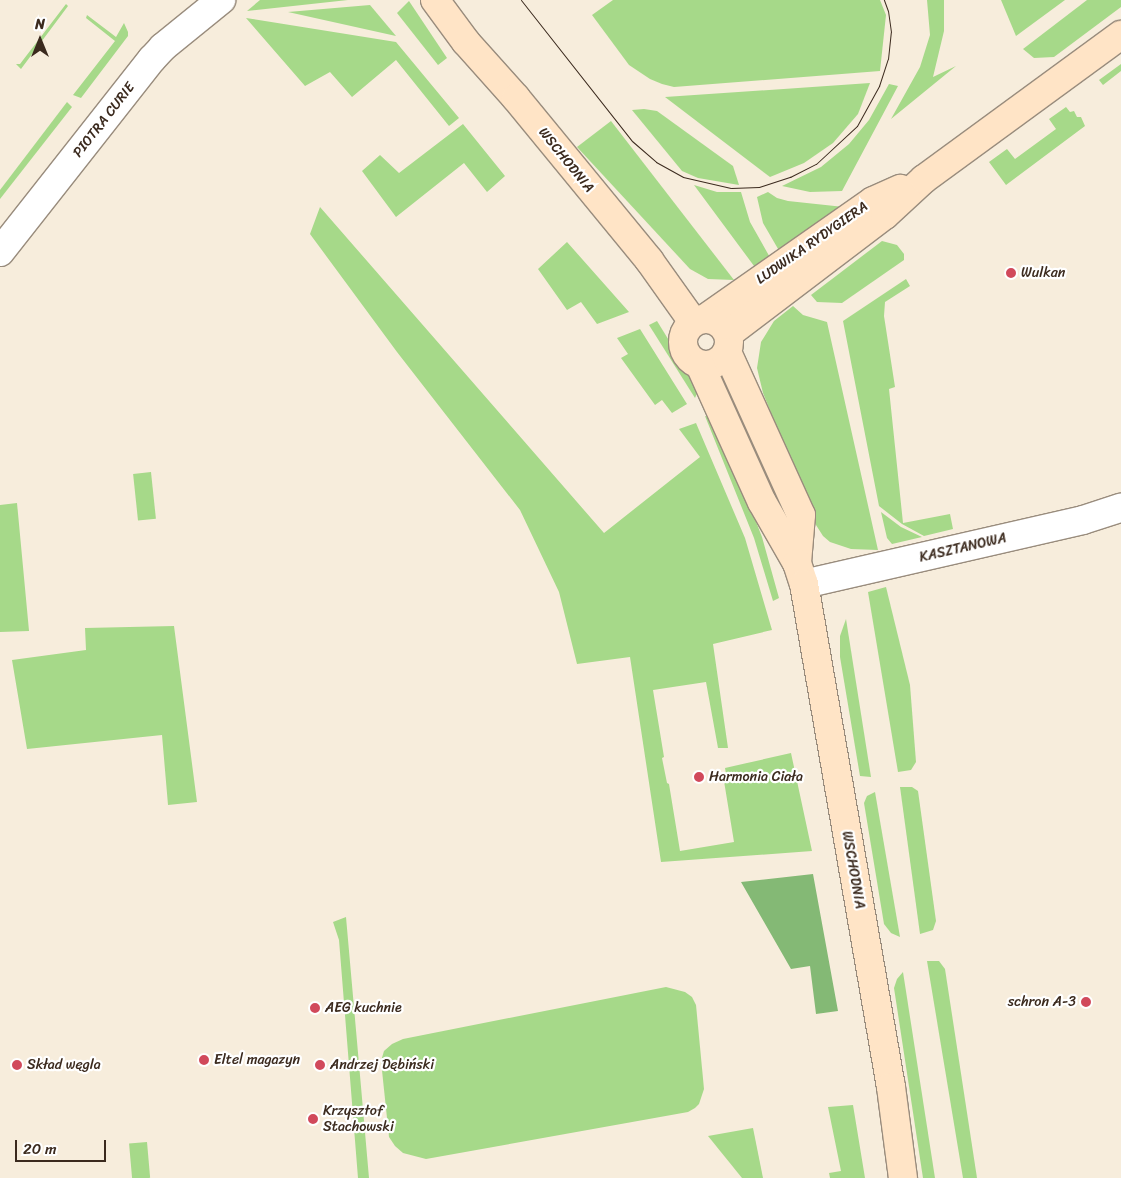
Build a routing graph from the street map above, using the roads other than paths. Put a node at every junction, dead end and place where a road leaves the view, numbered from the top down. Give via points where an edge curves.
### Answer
1 (221, 0) edge
2 (435, 0) edge
3 (1121, 35) edge
4 (0, 252) edge
5 (713, 332) junction
6 (700, 364) junction
7 (1121, 508) edge
8 (801, 573) junction
9 (903, 1178) edge

1 - 4 street, PIOTRA CURIE via 152,59
2 - 5 street, WSCHODNIA via 466,42
3 - 5 street, LUDWIKA RYDYGIERA via 924,179 885,215
5 - 6 street, LUDWIKA RYDYGIERA via 715,363
5 - 6 street via 683,334 683,350 693,362
5 - 8 street, WSCHODNIA via 801,515
6 - 8 street, WSCHODNIA via 762,502
7 - 8 street, KASZTANOWA via 1083,520
8 - 9 street, WSCHODNIA via 891,1087

